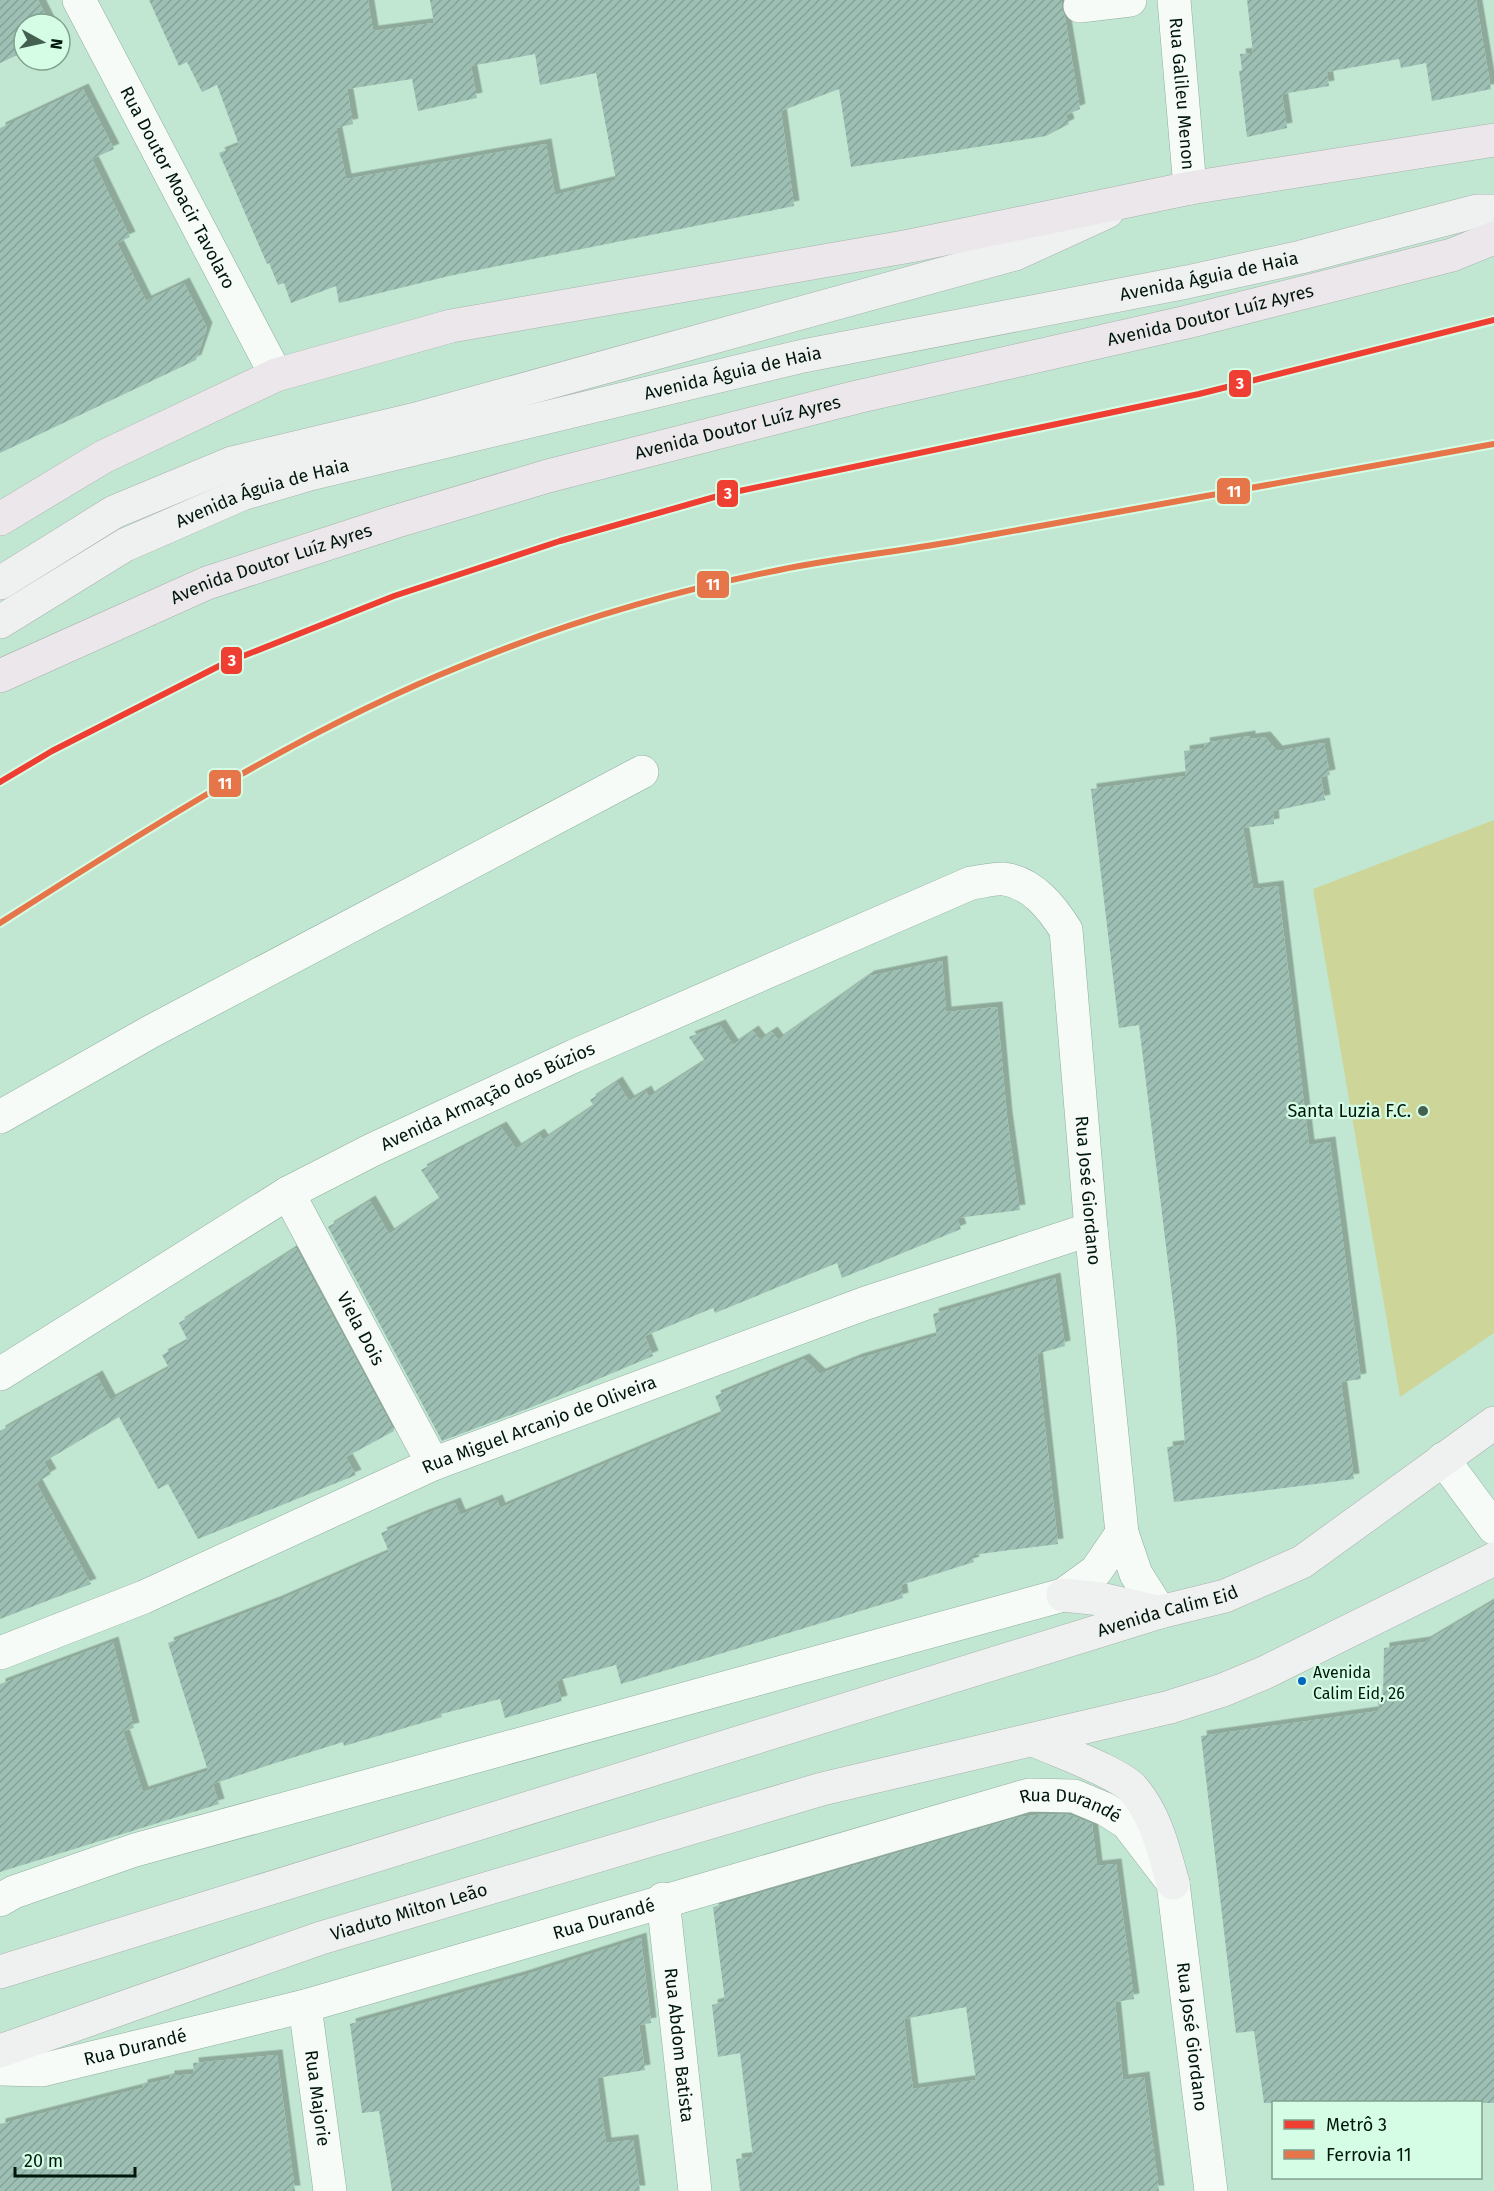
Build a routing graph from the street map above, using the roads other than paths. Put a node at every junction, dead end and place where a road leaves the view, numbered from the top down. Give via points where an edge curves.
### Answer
1 (79, 0) edge
2 (1130, 0) edge
3 (1174, 0) edge
4 (1080, 6) dead end
5 (1494, 140) edge
6 (1190, 188) junction
7 (1138, 198) junction
8 (1494, 211) edge
9 (1494, 238) edge
10 (276, 375) junction
11 (0, 519) edge
12 (0, 583) edge
13 (0, 622) edge
14 (0, 676) edge
15 (642, 772) dead end
16 (1005, 879) joint
17 (0, 1117) edge
18 (288, 1193) junction
19 (1092, 1229) junction
20 (0, 1374) edge
21 (1494, 1422) edge
22 (433, 1464) junction
23 (1450, 1468) junction
24 (1491, 1525) edge
25 (1122, 1533) junction
26 (1494, 1559) edge
27 (1063, 1594) junction
28 (1160, 1612) junction
29 (0, 1653) edge
30 (1034, 1740) junction
31 (1173, 1883) junction
32 (663, 1899) junction
33 (0, 1900) edge
34 (0, 1972) edge
35 (304, 2006) junction
36 (0, 2051) edge
37 (0, 2069) edge
38 (330, 2191) edge
39 (695, 2191) edge
40 (1211, 2191) edge

1 - 10 street, Rua Doutor Moacir Tavolaro
2 - 4 street
3 - 6 street, Rua Galileu Menon
5 - 6 highway
6 - 7 highway
7 - 10 highway via 910,246 451,326
7 - 12 main road, Avenida Águia de Haia via 1015,254 420,418 232,463 114,512
8 - 13 main road, Avenida Águia de Haia via 1477,211 1187,282 803,356 310,474 242,494 125,545
9 - 14 highway, Avenida Doutor Luíz Ayres via 1452,255 1187,322 857,397 548,476 207,583
10 - 11 highway via 103,457
15 - 17 street via 150,1032
16 - 18 street, Avenida Armação dos Búzios via 971,883 606,1042
16 - 19 street, Rua José Giordano via 1033,891 1051,906 1066,930
18 - 20 street, Avenida Armação dos Búzios
18 - 22 street, Viela Dois
19 - 22 street, Rua Miguel Arcanjo de Oliveira via 866,1303
19 - 25 street, Rua José Giordano
21 - 23 main road, Avenida Calim Eid
22 - 29 street, Rua Miguel Arcanjo de Oliveira via 144,1597
23 - 24 street
23 - 28 main road, Avenida Calim Eid via 1302,1562 1226,1596
25 - 27 street via 1096,1571
25 - 28 street, Rua José Giordano via 1136,1574
26 - 30 main road via 1223,1690
27 - 28 main road
27 - 33 street via 135,1850
28 - 34 main road, Avenida Calim Eid
30 - 31 main road via 1133,1788 1159,1832
30 - 36 main road, Viaduto Milton Leão via 822,1789 321,1938
31 - 32 street, Rua Durandé via 1127,1823 1106,1809 1074,1796 1029,1795
31 - 40 street, Rua José Giordano
32 - 35 street, Rua Durandé
32 - 39 street, Rua Abdom Batista
35 - 37 street, Rua Durandé via 42,2070
35 - 38 street, Rua Majorie

